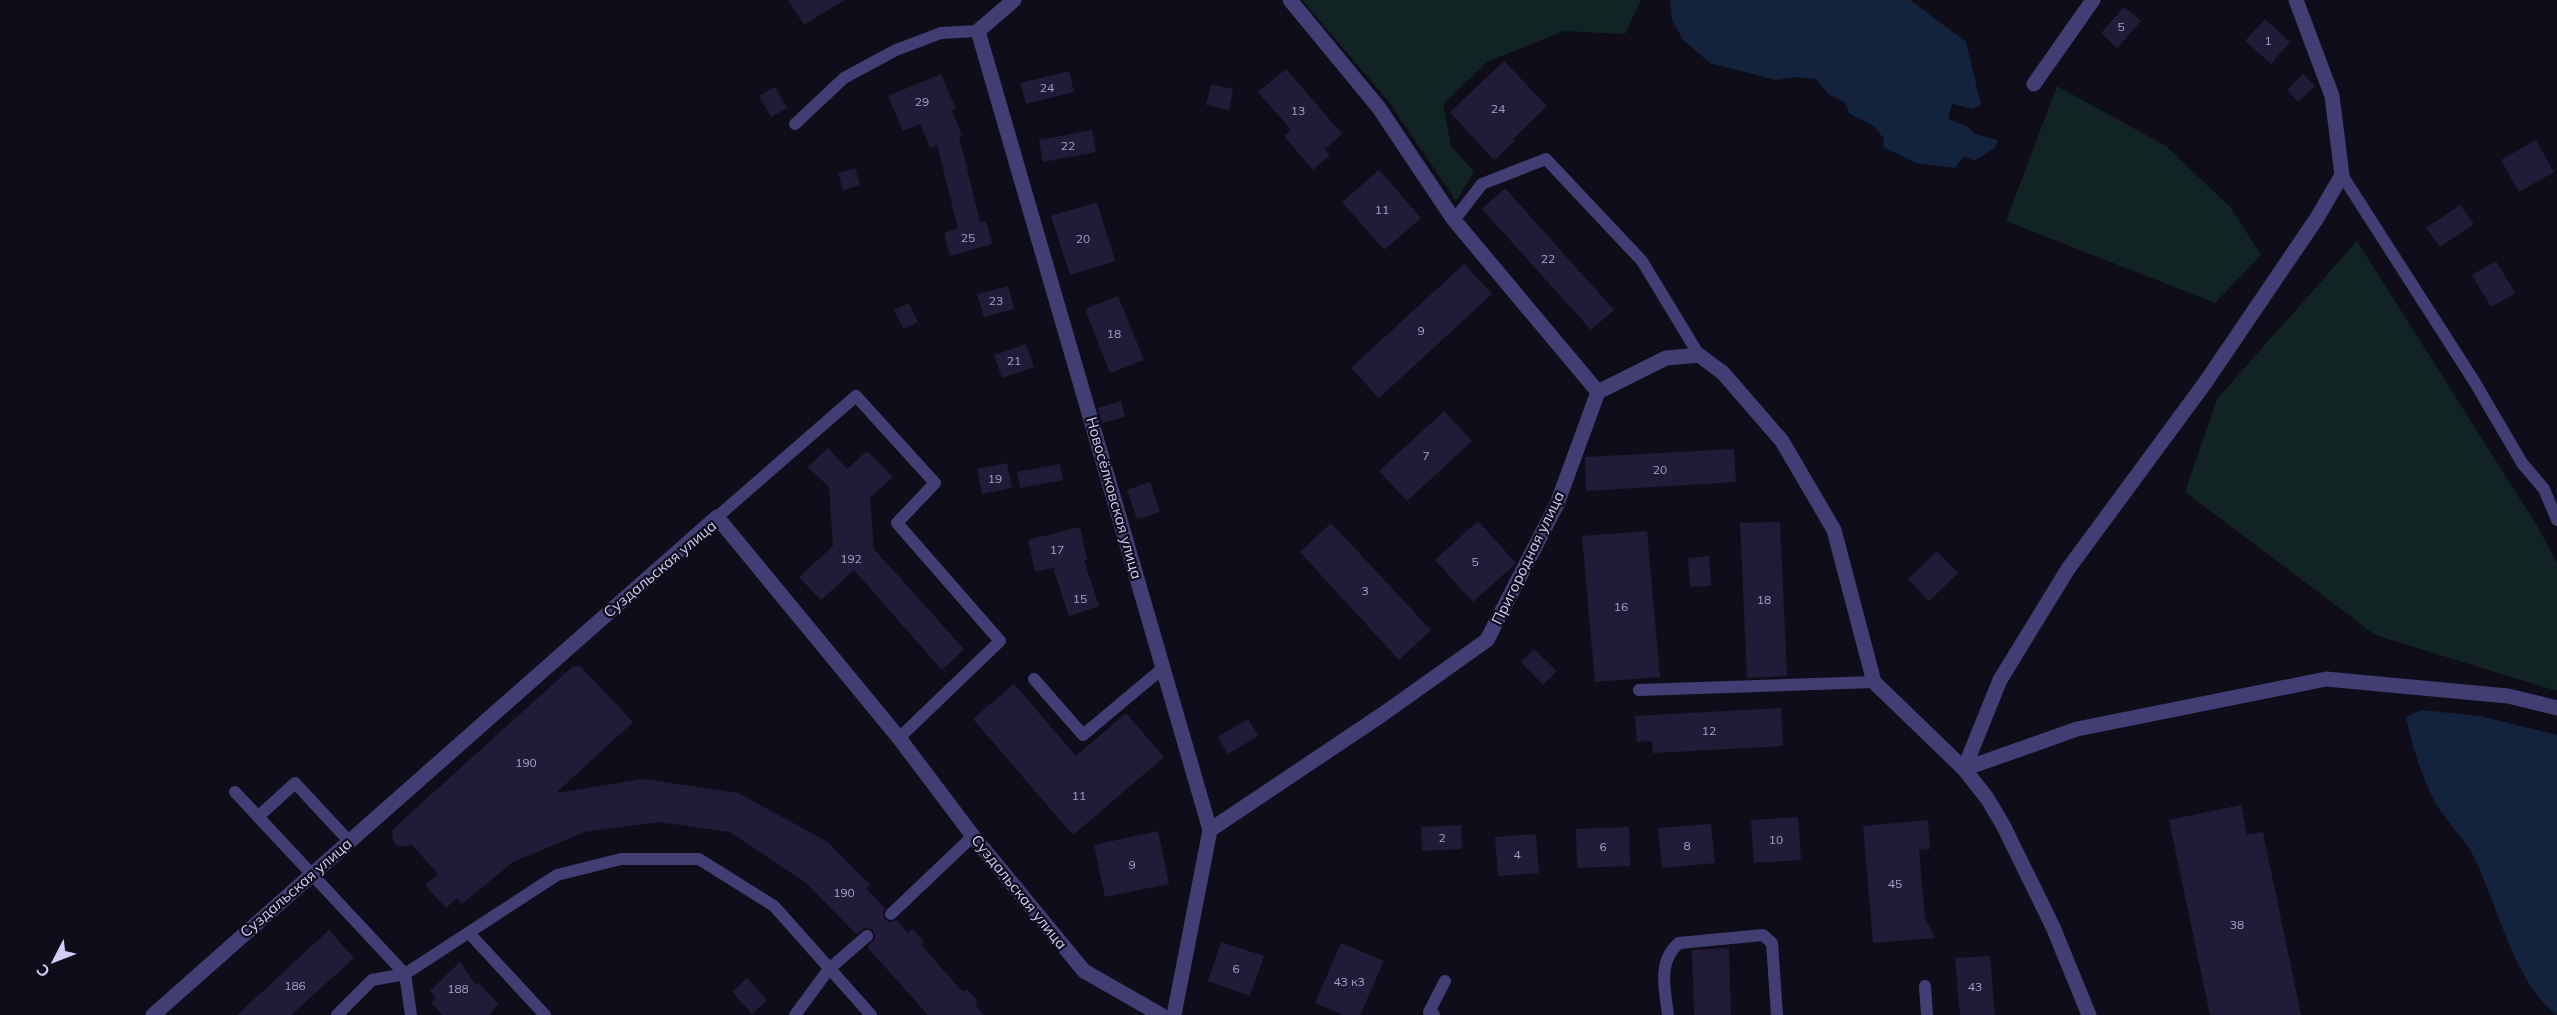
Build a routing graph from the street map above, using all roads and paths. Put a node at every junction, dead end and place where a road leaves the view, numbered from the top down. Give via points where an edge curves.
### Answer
1 (1014, 0) edge
2 (1290, 0) edge
3 (2093, 0) edge
4 (2296, 0) edge
5 (978, 31) junction
6 (2034, 84) dead end
7 (795, 124) dead end
8 (2342, 175) junction
9 (1454, 220) junction
10 (1699, 356) junction
11 (1598, 392) junction
12 (717, 517) junction
13 (2557, 520) edge
14 (1162, 668) junction
15 (1034, 679) dead end
16 (1874, 682) junction
17 (1639, 690) dead end
18 (2557, 708) edge
19 (899, 738) junction
20 (1964, 769) junction
21 (235, 792) dead end
22 (259, 816) junction
23 (1210, 830) junction
24 (973, 836) junction
25 (349, 841) junction
26 (312, 874) junction
27 (891, 914) dead end
28 (469, 933) junction
29 (867, 936) dead end
30 (829, 969) junction
31 (405, 974) junction
32 (1445, 981) dead end
33 (1925, 986) dead end
34 (153, 1015) edge
35 (337, 1015) edge
36 (411, 1015) edge
37 (545, 1015) edge
38 (795, 1015) edge
39 (870, 1015) edge
40 (1161, 1015) edge
41 (1174, 1015) edge
42 (1434, 1015) edge
43 (1668, 1015) edge
44 (1778, 1015) edge
45 (1927, 1015) edge
46 (2089, 1015) edge

1 - 5 street
2 - 9 street via 1379,108
3 - 6 street
4 - 8 street via 2332,96
5 - 7 lane via 941,33 896,50 844,78
5 - 14 street, Новосёлковская улица
8 - 13 lane via 2522,463 2544,489
8 - 20 street via 2205,383 2068,569 2000,680
9 - 10 lane via 1482,184 1546,159 1642,261
9 - 11 street
10 - 11 street via 1666,358
10 - 16 street via 1723,373 1782,441 1834,530
11 - 23 street, Пригородная улица via 1557,504 1487,640
12 - 19 street, Суздальская улица
12 - 19 lane via 856,396 935,483 897,523 1000,641
12 - 25 street, Суздальская улица
14 - 15 lane via 1083,735
14 - 23 street, Новосёлковская улица
16 - 17 lane
16 - 20 street
18 - 20 street via 2508,696 2326,679 2077,729
19 - 24 street, Суздальская улица
20 - 46 street via 1988,798 2003,825 2053,927
21 - 22 lane
22 - 25 lane via 295,783
22 - 26 lane
23 - 41 street, Новосёлковская улица
24 - 27 lane
24 - 40 street, Суздальская улица via 1084,971
25 - 26 street, Суздальская улица
26 - 31 lane
26 - 34 street, Суздальская улица
28 - 30 lane via 557,875 621,859 699,859 774,906
28 - 31 lane
28 - 37 lane
29 - 30 lane
30 - 38 lane
30 - 39 lane
31 - 35 lane via 372,980
31 - 36 lane
32 - 42 lane via 1429,1012
33 - 45 lane
43 - 44 lane via 1663,971 1679,942 1763,935 1772,943

